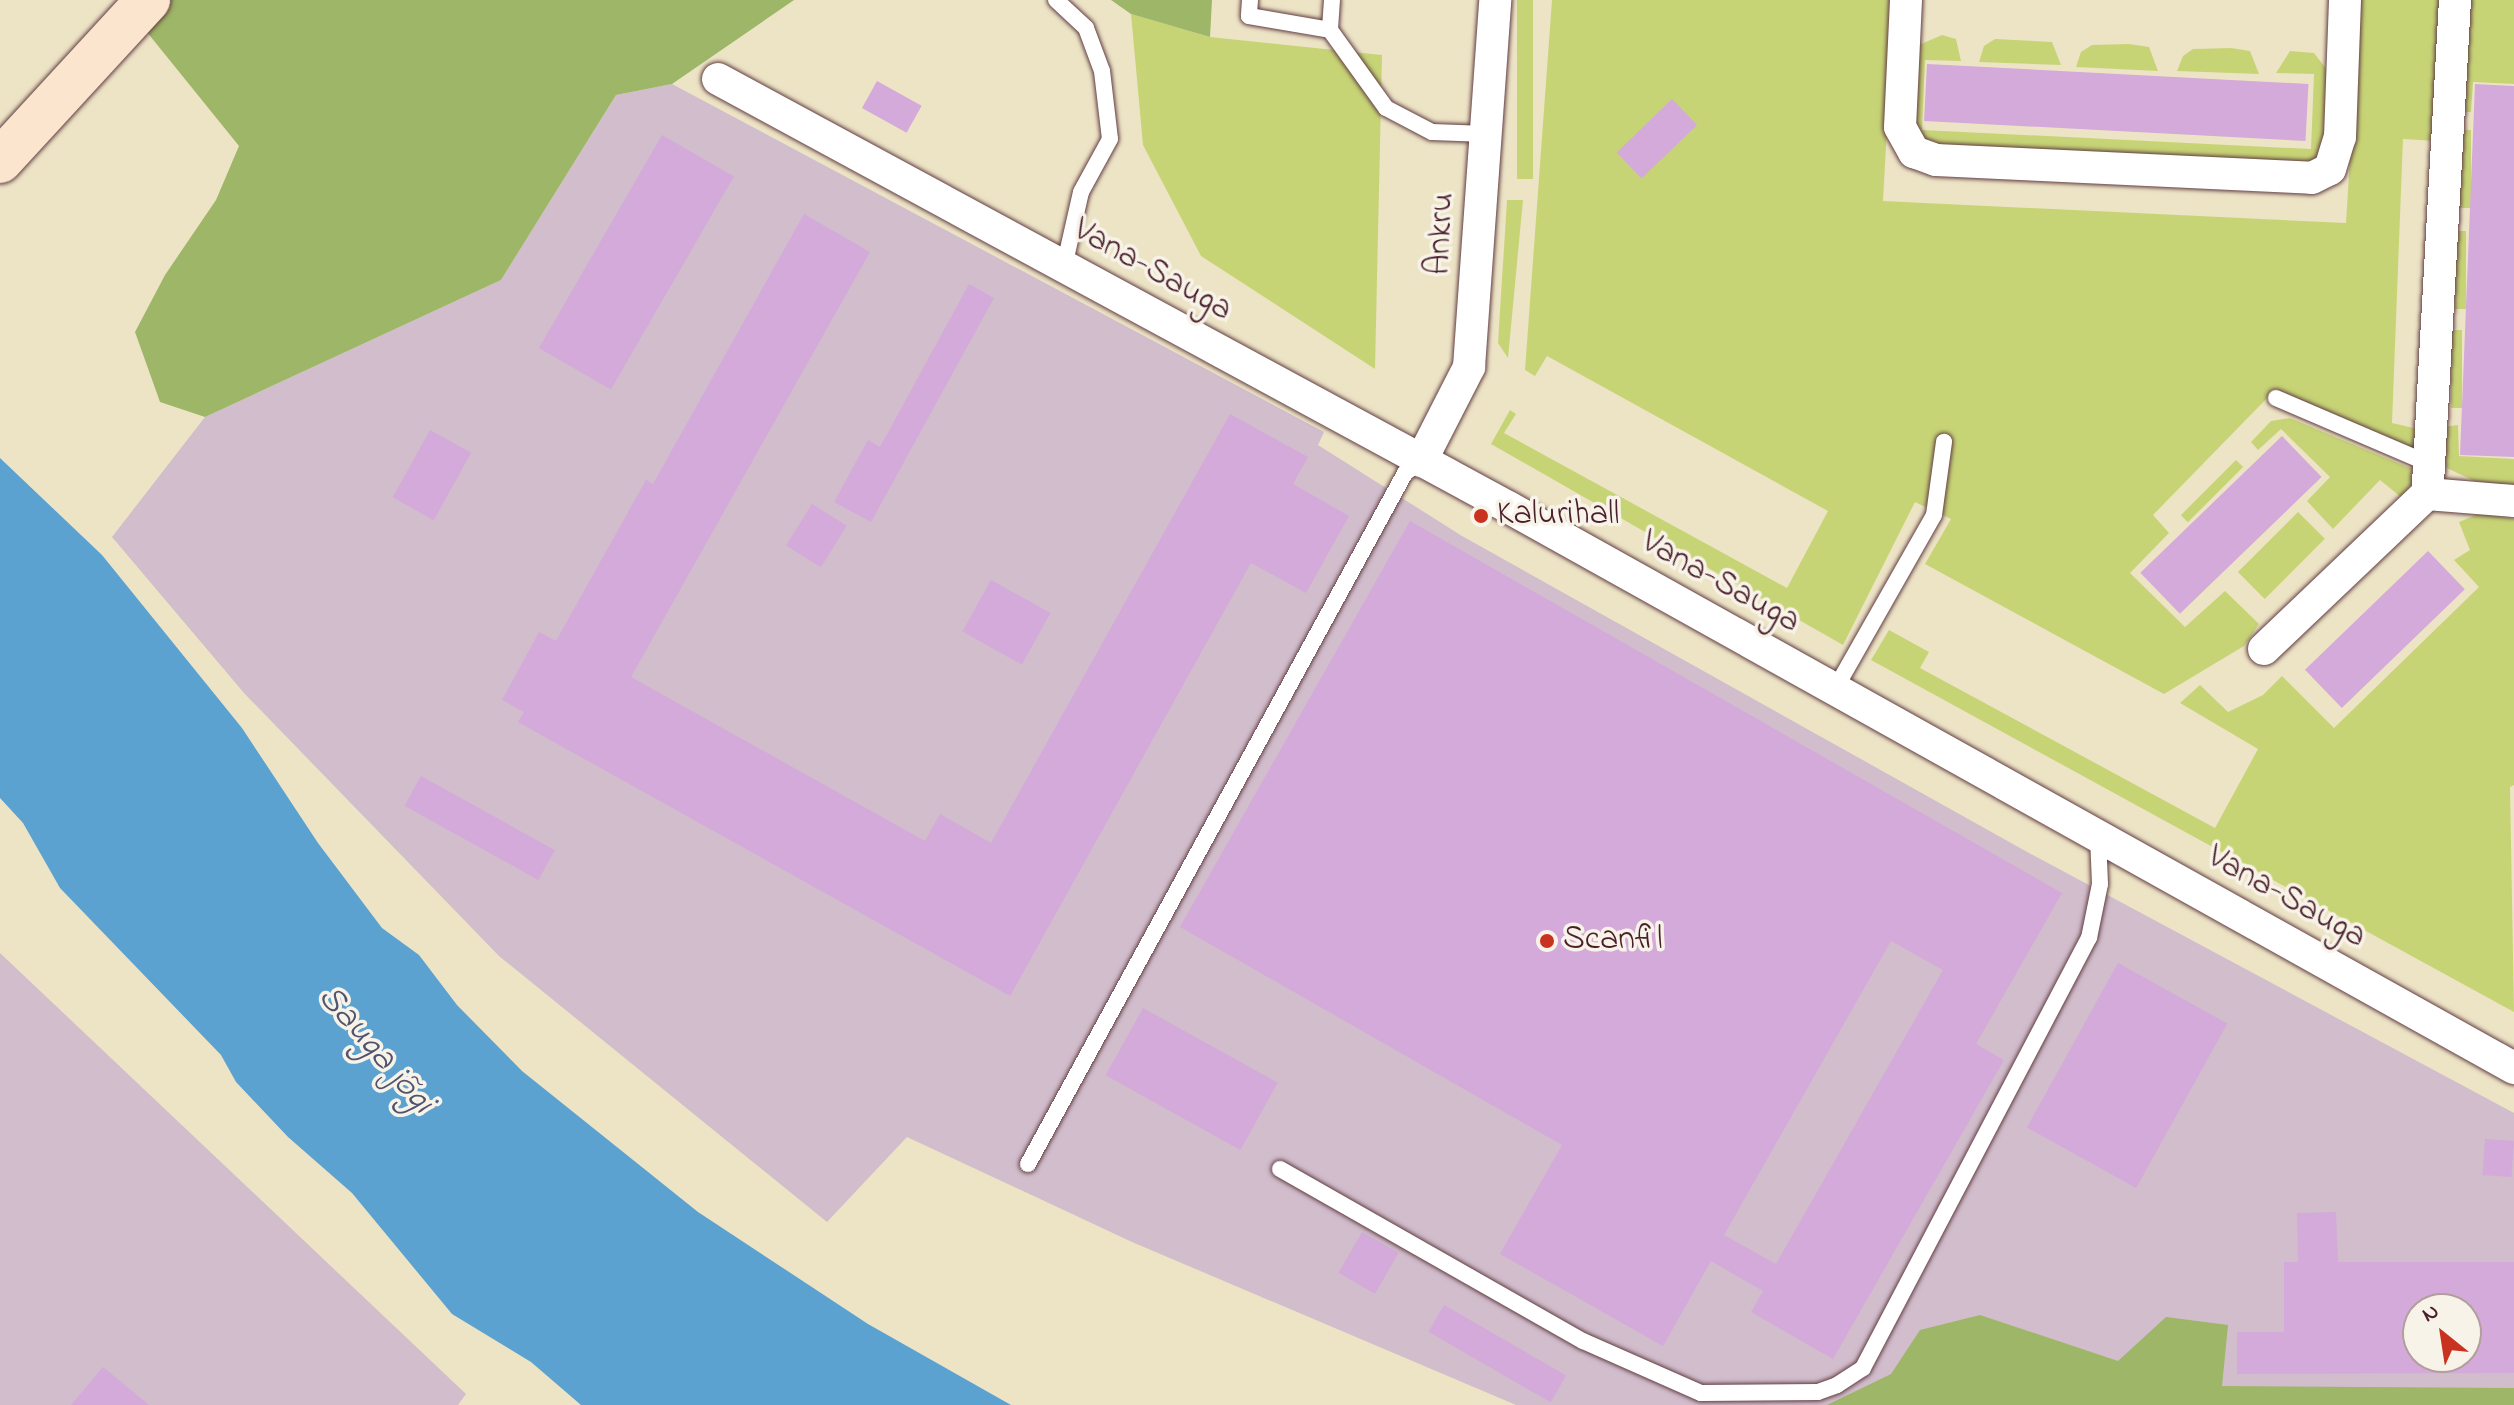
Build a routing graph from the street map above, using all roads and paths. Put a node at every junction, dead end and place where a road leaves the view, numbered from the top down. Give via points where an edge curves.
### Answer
1 (148, 0) edge
2 (1056, 0) edge
3 (1250, 0) edge
4 (1332, 0) edge
5 (1495, 0) edge
6 (1906, 0) edge
7 (2345, 0) edge
8 (2455, 0) edge
9 (1330, 30) junction
10 (718, 79) dead end
11 (1486, 134) junction
12 (0, 161) edge
13 (1064, 267) junction
14 (2276, 398) dead end
15 (1944, 442) dead end
16 (1421, 461) junction
17 (2429, 479) junction
18 (2514, 501) edge
19 (2264, 649) dead end
20 (1834, 691) junction
21 (2098, 837) junction
22 (2514, 1068) edge
23 (1028, 1164) dead end
24 (1280, 1169) dead end

1 - 12 main road
2 - 13 lane via 1086,28 1102,71 1110,139 1081,192
3 - 9 lane via 1249,16
4 - 9 lane
5 - 11 street, Ankru
6 - 7 street via 1900,127 1914,152 1936,160 2312,178 2330,169 2340,137
8 - 17 street
9 - 11 lane via 1386,108 1432,132
10 - 13 street, Vana-Sauga
11 - 16 street, Ankru via 1469,367
13 - 16 street, Vana-Sauga
14 - 17 lane
15 - 20 lane via 1934,515
16 - 20 street, Vana-Sauga
16 - 23 lane via 1405,473
17 - 18 street
17 - 19 street
20 - 21 street, Vana-Sauga
21 - 22 street, Vana-Sauga
21 - 24 lane via 2100,884 2089,938 1863,1368 1827,1389 1701,1393 1583,1341

